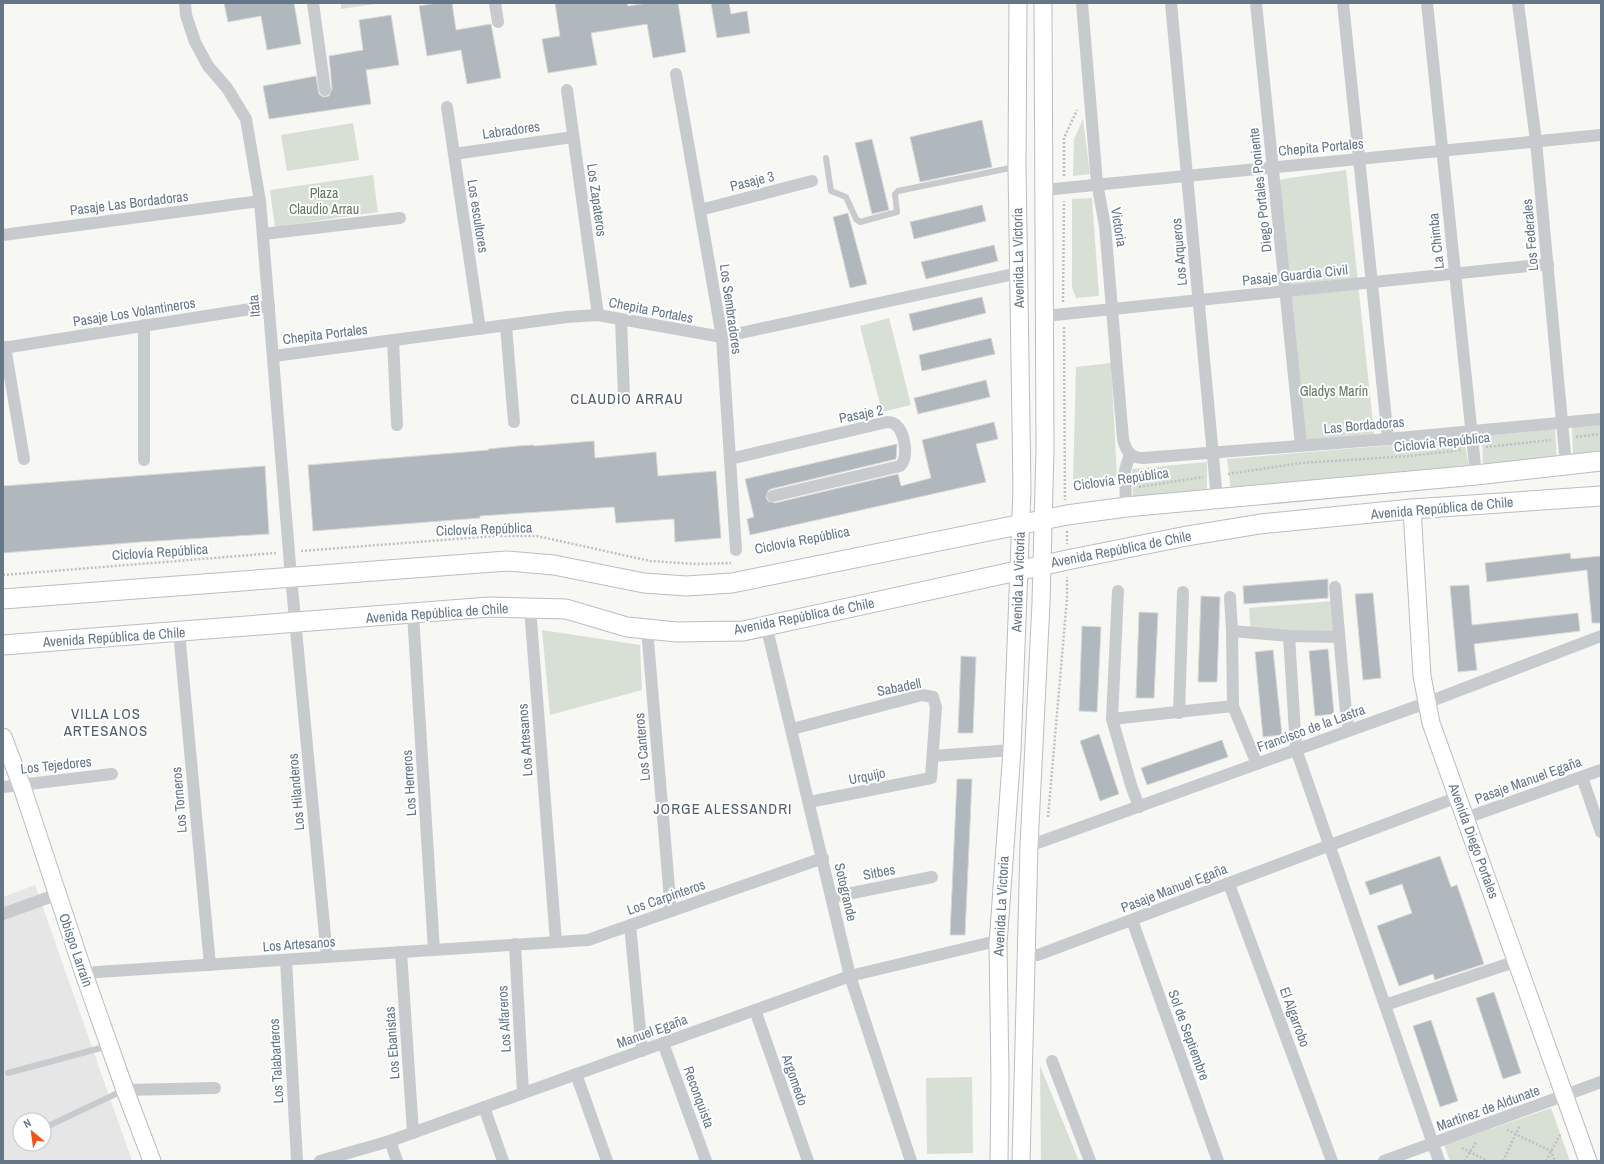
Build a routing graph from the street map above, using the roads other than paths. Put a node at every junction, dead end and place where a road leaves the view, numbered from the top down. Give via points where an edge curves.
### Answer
1 (185, 3) edge
2 (313, 3) edge
3 (495, 3) edge
4 (1018, 3) edge
5 (1042, 3) edge
6 (1082, 3) edge
7 (1171, 3) edge
8 (1256, 3) edge
9 (1342, 3) edge
10 (1427, 3) edge
11 (1518, 3) edge
12 (498, 22) dead end
13 (676, 74) dead end
14 (325, 90) dead end
15 (566, 90) dead end
16 (447, 107) dead end
17 (1601, 134) edge
18 (573, 137) junction
19 (1536, 141) junction
20 (1442, 150) junction
21 (454, 154) junction
22 (826, 158) dead end
23 (1359, 159) junction
24 (1017, 167) junction
25 (1273, 167) junction
26 (1187, 175) junction
27 (812, 181) dead end
28 (1097, 184) junction
29 (1044, 190) junction
30 (260, 201) junction
31 (700, 210) junction
32 (400, 218) dead end
33 (263, 234) junction
34 (3, 235) edge
35 (1548, 264) junction
36 (1018, 273) junction
37 (1454, 273) junction
38 (1371, 282) junction
39 (1286, 291) junction
40 (1199, 300) junction
41 (269, 306) junction
42 (1114, 309) junction
43 (598, 315) junction
44 (1045, 316) junction
45 (622, 320) junction
46 (144, 325) junction
47 (506, 326) junction
48 (480, 329) junction
49 (722, 337) junction
50 (393, 340) junction
51 (4, 348) edge
52 (274, 356) junction
53 (624, 396) dead end
54 (1601, 419) edge
55 (514, 422) dead end
56 (1561, 422) junction
57 (397, 426) dead end
58 (1471, 430) junction
59 (1388, 439) junction
60 (1301, 445) junction
61 (1213, 452) junction
62 (1130, 454) junction
63 (24, 459) dead end
64 (730, 459) junction
65 (144, 460) dead end
66 (1601, 461) edge
67 (1566, 465) junction
68 (1476, 475) junction
69 (773, 496) dead end
70 (1601, 496) edge
71 (1126, 498) junction
72 (1217, 499) junction
73 (1412, 509) junction
74 (1043, 511) junction
75 (1020, 525) junction
76 (736, 550) dead end
77 (1041, 566) junction
78 (1018, 571) junction
79 (291, 577) junction
80 (1335, 587) dead end
81 (1118, 591) dead end
82 (1183, 592) dead end
83 (1230, 597) dead end
84 (3, 599) edge
85 (530, 608) junction
86 (413, 614) junction
87 (295, 623) junction
88 (766, 626) junction
89 (647, 629) junction
90 (1232, 630) junction
91 (179, 632) junction
92 (1289, 636) junction
93 (1601, 636) edge
94 (1339, 637) junction
95 (3, 645) edge
96 (1426, 703) junction
97 (1233, 706) junction
98 (1179, 713) junction
99 (1112, 719) junction
100 (792, 729) junction
101 (1349, 730) junction
102 (3, 737) edge
103 (1012, 750) junction
104 (1296, 750) junction
105 (933, 756) junction
106 (1257, 764) junction
107 (1601, 770) edge
108 (112, 774) dead end
109 (1582, 777) junction
110 (931, 778) joint
111 (21, 784) junction
112 (3, 786) edge
113 (1458, 797) junction
114 (809, 802) junction
115 (1138, 806) junction
116 (1466, 818) junction
117 (1601, 832) edge
118 (1331, 845) junction
119 (1029, 846) junction
120 (823, 858) junction
121 (932, 877) dead end
122 (1229, 884) junction
123 (58, 894) junction
124 (832, 897) junction
125 (671, 911) junction
126 (3, 914) edge
127 (1132, 920) junction
128 (630, 925) junction
129 (556, 942) junction
130 (515, 944) junction
131 (998, 944) junction
132 (434, 950) junction
133 (401, 952) junction
134 (1026, 954) junction
135 (326, 957) junction
136 (286, 960) junction
137 (1516, 961) junction
138 (210, 965) junction
139 (84, 974) junction
140 (850, 976) junction
141 (1385, 1005) junction
142 (755, 1010) junction
143 (663, 1043) junction
144 (109, 1045) junction
145 (642, 1050) junction
146 (1052, 1061) dead end
147 (8, 1074) dead end
148 (576, 1074) junction
149 (1601, 1082) edge
150 (215, 1088) dead end
151 (125, 1090) junction
152 (523, 1093) junction
153 (1565, 1096) junction
154 (484, 1107) junction
155 (52, 1124) edge
156 (413, 1133) junction
157 (390, 1141) junction
158 (1433, 1144) junction
159 (152, 1161) edge
160 (297, 1161) edge
161 (320, 1161) edge
162 (397, 1161) edge
163 (503, 1161) edge
164 (607, 1161) edge
165 (706, 1161) edge
166 (808, 1161) edge
167 (912, 1161) edge
168 (999, 1161) edge
169 (1021, 1161) edge
170 (1090, 1161) edge
171 (1218, 1161) edge
172 (1332, 1161) edge
173 (1384, 1161) edge
174 (1439, 1161) edge
175 (1588, 1161) edge

1 - 30 street, Itata via 195,42 208,66 227,88 246,119
2 - 14 street
3 - 12 street
4 - 24 main road, Avenida La Victoria
5 - 29 main road, Avenida La Victoria
6 - 28 street, Victoria
7 - 26 street, Los Arqueros
8 - 25 street, Diego Portales Poniente
9 - 23 street
10 - 20 street, La Chimba
11 - 19 street, Los Federales
13 - 31 street, Los Sembradores
15 - 18 street, Los Zapateros
16 - 21 street, Los escultores
17 - 19 street, Chepita Portales
18 - 21 street, Labradores
18 - 43 street, Los Zapateros
19 - 20 street, Chepita Portales
19 - 35 street, Los Federales
20 - 23 street, Chepita Portales
20 - 37 street, La Chimba
21 - 48 street, Los escultores
22 - 24 lane via 831,191 846,197 856,219 860,222 897,212 895,194 898,191
23 - 25 street, Chepita Portales
23 - 38 street
24 - 36 main road, Avenida La Victoria
25 - 26 street, Chepita Portales
25 - 39 street, Diego Portales Poniente
26 - 28 street, Chepita Portales
26 - 40 street, Los Arqueros
27 - 31 street, Pasaje 3
28 - 29 street, Chepita Portales
28 - 42 street, Victoria via 1105,226
29 - 44 main road, Avenida La Victoria
30 - 33 street, Itata
30 - 34 street, Pasaje Las Bordadoras
31 - 49 street, Los Sembradores
32 - 33 street
33 - 41 street, Itata
35 - 37 street, Pasaje Guardia Civil
35 - 56 street, Los Federales
36 - 49 street, Chepita Portales
36 - 75 main road, Avenida La Victoria via 1022,490
37 - 38 street, Pasaje Guardia Civil
37 - 58 street, La Chimba
38 - 39 street, Pasaje Guardia Civil
38 - 59 street
39 - 40 street, Pasaje Guardia Civil
39 - 60 street, Diego Portales Poniente
40 - 42 street, Pasaje Guardia Civil
40 - 61 street, Los Arqueros
41 - 46 street, Pasaje Los Volantineros
41 - 52 street, Itata
42 - 44 street, Pasaje Guardia Civil
42 - 62 street, Victoria via 1123,439
43 - 45 street, Chepita Portales
43 - 47 street, Chepita Portales
44 - 74 main road, Avenida La Victoria
45 - 49 street, Chepita Portales
45 - 53 street
46 - 51 street, Pasaje Los Volantineros
46 - 65 street
47 - 48 street, Chepita Portales
47 - 55 street
48 - 50 street, Chepita Portales
49 - 64 street, Los Sembradores
50 - 52 street, Chepita Portales
50 - 57 street
51 - 63 street
52 - 79 street, Itata
54 - 56 street, Las Bordadoras
56 - 58 street, Las Bordadoras
56 - 67 street, Los Federales
58 - 59 street, Las Bordadoras
58 - 68 street, La Chimba
59 - 60 street, Las Bordadoras
60 - 61 street, Las Bordadoras
61 - 62 street, Las Bordadoras via 1143,458 1136,458
61 - 72 street, Los Arqueros
62 - 71 street via 1125,470
64 - 69 street, Pasaje 2 via 887,422 895,424 901,431 905,458 900,466
64 - 76 street, Los Sembradores
66 - 67 main road, Avenida República de Chile
67 - 68 main road, Avenida República de Chile
68 - 72 main road, Avenida República de Chile
70 - 73 main road, Avenida República de Chile
71 - 72 main road, Avenida República de Chile
71 - 74 main road, Avenida República de Chile
73 - 77 main road, Avenida República de Chile via 1253,525 1174,538
73 - 96 main road, Avenida Diego Portales via 1422,676
74 - 75 main road, Avenida República de Chile
74 - 77 main road, Avenida La Victoria
75 - 78 main road, Avenida La Victoria
75 - 79 main road, Avenida República de Chile via 758,580 707,586 644,583 554,565 507,561
77 - 78 main road, Avenida República de Chile
77 - 119 main road, Avenida La Victoria
78 - 88 main road, Avenida República de Chile
78 - 103 main road, Avenida La Victoria
79 - 84 main road, Avenida República de Chile
79 - 87 street, Itata
80 - 94 street
81 - 99 street
82 - 98 street
83 - 90 street
85 - 86 main road, Avenida República de Chile via 488,607
85 - 89 main road, Avenida República de Chile via 566,609 627,627
85 - 129 street, Los Artesanos
86 - 87 main road, Avenida República de Chile
86 - 132 street, Los Herreros
87 - 91 main road, Avenida República de Chile
87 - 135 street, Los Hilanderos
88 - 89 main road, Avenida República de Chile via 742,631 677,632
88 - 100 street, Sotogrande
89 - 125 street, Los Canteros
90 - 92 street
90 - 97 street
91 - 95 main road, Avenida República de Chile
91 - 138 street, Los Torneros
92 - 94 street
92 - 104 street
93 - 96 street, Francisco de la Lastra
94 - 101 street
96 - 101 street, Francisco de la Lastra
96 - 113 main road, Avenida Diego Portales
97 - 98 street
97 - 106 street
98 - 99 street
99 - 115 street
100 - 105 street, Sabadell via 922,695 933,697 936,707
100 - 114 street, Sotogrande
101 - 104 street, Francisco de la Lastra
102 - 111 main road, Obispo Larraín
103 - 105 street
103 - 131 main road, Avenida La Victoria
104 - 106 street, Francisco de la Lastra
104 - 118 street
105 - 110 street, Sabadell
106 - 115 street, Francisco de la Lastra
107 - 109 street, Pasaje Manuel Egaña
108 - 111 street, Los Tejedores
109 - 116 street, Pasaje Manuel Egaña
109 - 117 street
110 - 114 street, Urquijo
111 - 112 street, Los Tejedores
111 - 123 main road, Obispo Larraín
113 - 116 main road, Avenida Diego Portales
113 - 118 street, Pasaje Manuel Egaña
114 - 120 street, Sotogrande
115 - 119 street, Francisco de la Lastra
116 - 137 main road, Avenida Diego Portales
118 - 122 street, Pasaje Manuel Egaña
118 - 141 street
119 - 134 main road, Avenida La Victoria
120 - 124 street, Sotogrande
120 - 125 street, Los Carpinteros
121 - 124 street, Sitbes
122 - 127 street, Pasaje Manuel Egaña
122 - 172 street, El Algarrobo
123 - 126 street
123 - 139 main road, Obispo Larraín
124 - 140 street, Sotogrande
125 - 128 street, Los Carpinteros
127 - 134 street, Pasaje Manuel Egaña via 1038,955
127 - 171 street, Sol de Septiembre
128 - 129 street, Los Carpinteros via 588,940
128 - 145 street
129 - 130 street, Los Carpinteros
130 - 132 street, Los Artesanos
130 - 152 street, Los Alfareros
131 - 140 street, Manuel Egaña via 988,943
131 - 168 main road, Avenida La Victoria
132 - 133 street, Los Artesanos
133 - 135 street, Los Artesanos
133 - 156 street, Los Ebanistas
134 - 169 main road, Avenida La Victoria
135 - 136 street, Los Artesanos
136 - 138 street, Los Artesanos
136 - 160 street, Los Talabarteros
137 - 141 street
137 - 153 main road, Avenida Diego Portales
138 - 139 street, Los Artesanos
139 - 144 main road, Obispo Larraín
140 - 142 street, Manuel Egaña
140 - 167 street, Sotogrande
141 - 158 street
142 - 143 street, Manuel Egaña
142 - 166 street, Argomedo
143 - 145 street, Manuel Egaña
143 - 165 street, Reconquista
144 - 147 lane
144 - 151 main road, Obispo Larraín
145 - 148 street, Manuel Egaña
146 - 170 street
148 - 152 street, Manuel Egaña
148 - 164 street
149 - 153 street, Martínez de Aldunate
150 - 151 street
151 - 155 lane
151 - 159 main road, Obispo Larraín
152 - 154 street, Manuel Egaña
153 - 158 street, Martínez de Aldunate
153 - 175 main road, Avenida Diego Portales
154 - 156 street, Manuel Egaña
154 - 163 street
156 - 157 street, Manuel Egaña
157 - 161 street, Manuel Egaña
157 - 162 street
158 - 173 street, Martínez de Aldunate
158 - 174 street

